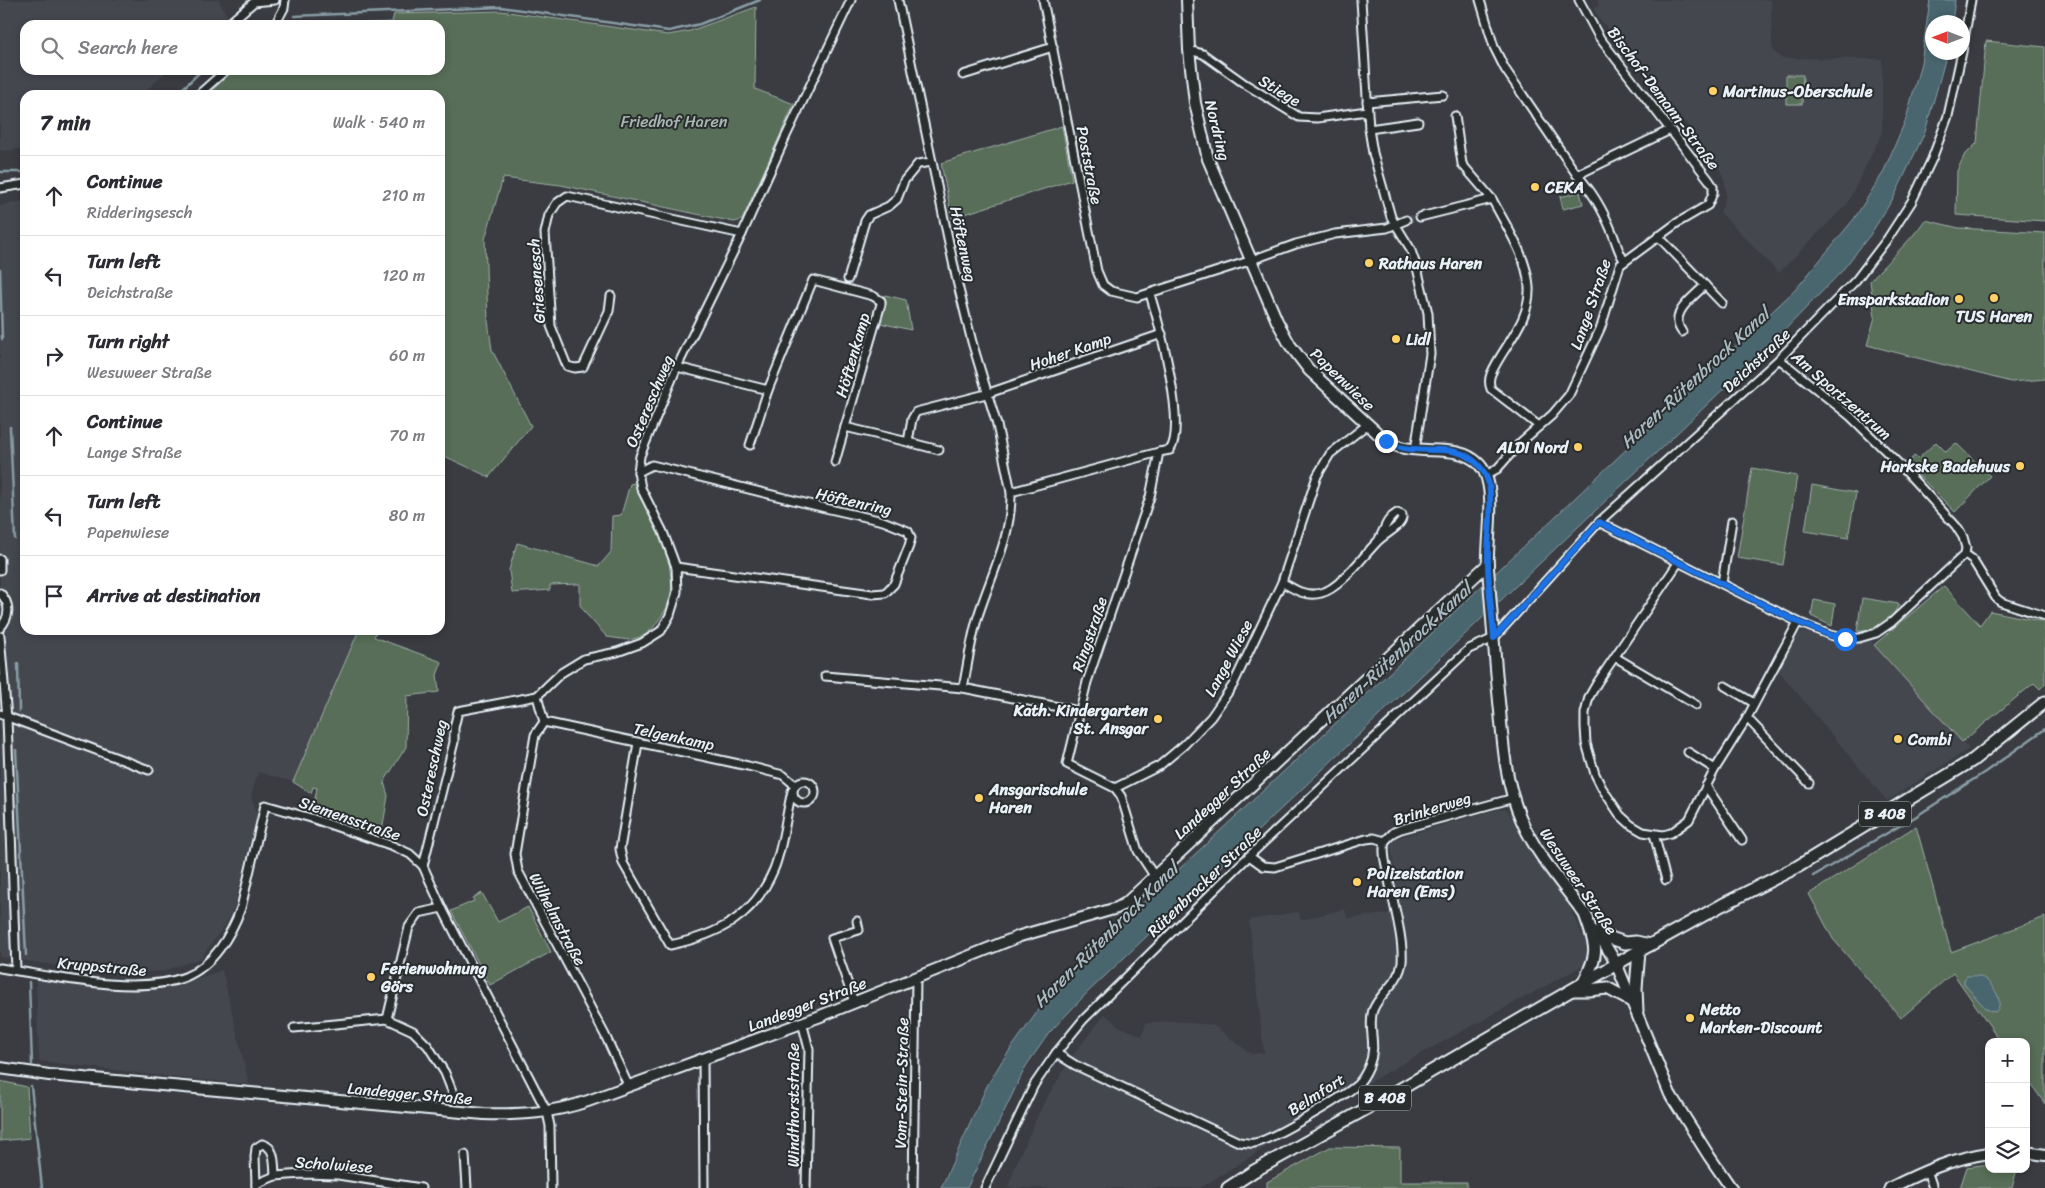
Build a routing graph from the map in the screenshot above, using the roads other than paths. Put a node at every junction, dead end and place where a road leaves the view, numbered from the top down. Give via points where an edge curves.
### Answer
1 (275, 0) edge
2 (285, 0) edge
3 (851, 0) edge
4 (898, 0) edge
5 (1043, 0) edge
6 (1188, 0) edge
7 (1361, 0) edge
8 (1480, 0) edge
9 (1579, 0) edge
10 (1971, 0) edge
11 (1968, 15) edge
12 (233, 20) edge
13 (278, 20) edge
14 (1053, 47) junction
15 (1189, 50) junction
16 (1960, 60) edge
17 (220, 75) edge
18 (963, 75) dead end
19 (204, 90) edge
20 (1443, 95) dead end
21 (1367, 102) junction
22 (1367, 111) junction
23 (1454, 116) dead end
24 (1418, 122) dead end
25 (1369, 129) junction
26 (1670, 130) junction
27 (932, 162) junction
28 (1577, 175) junction
29 (20, 185) edge
30 (0, 188) edge
31 (1492, 199) junction
32 (1420, 217) tunnel mouth
33 (1406, 220) tunnel mouth
34 (1395, 226) junction
35 (742, 234) junction
36 (1658, 236) junction
37 (1252, 260) junction
38 (1624, 260) junction
39 (848, 280) dead end
40 (1705, 286) junction
41 (1150, 294) junction
42 (611, 296) dead end
43 (1722, 303) dead end
44 (1682, 332) dead end
45 (1162, 334) junction
46 (1779, 359) junction
47 (677, 367) junction
48 (768, 390) junction
49 (986, 394) junction
50 (1368, 424) junction
51 (1539, 426) junction
52 (845, 427) junction
53 (908, 442) junction
54 (750, 444) dead end
55 (939, 450) dead end
56 (1415, 450) junction
57 (1159, 452) junction
58 (835, 462) dead end
59 (638, 472) junction
60 (1486, 475) junction
61 (1011, 492) junction
62 (1732, 521) dead end
63 (1599, 522) junction
64 (1379, 540) dead end
65 (1965, 554) junction
66 (0, 559) edge
67 (1678, 563) junction
68 (676, 567) junction
69 (1488, 569) junction
70 (0, 570) edge
71 (1282, 582) junction
72 (1722, 583) junction
73 (0, 593) edge
74 (2045, 616) edge
75 (1798, 622) junction
76 (0, 628) edge
77 (0, 636) edge
78 (1494, 638) junction
79 (1616, 656) junction
80 (825, 676) dead end
81 (1725, 686) dead end
82 (963, 688) junction
83 (537, 696) junction
84 (2045, 702) edge
85 (1754, 703) junction
86 (1696, 705) dead end
87 (1079, 711) junction
88 (0, 714) edge
89 (7, 718) junction
90 (1747, 718) junction
91 (544, 722) junction
92 (638, 743) junction
93 (1688, 752) dead end
94 (1715, 769) junction
95 (149, 770) dead end
96 (1810, 783) dead end
97 (1706, 786) junction
98 (1115, 788) junction
99 (1514, 798) junction
100 (265, 805) joint
101 (1654, 834) junction
102 (1742, 840) dead end
103 (1385, 841) junction
104 (1248, 856) junction
105 (423, 866) junction
106 (1154, 877) junction
107 (1666, 880) dead end
108 (442, 908) junction
109 (1585, 914) junction
110 (857, 921) dead end
111 (1599, 934) junction
112 (1650, 945) junction
113 (1639, 950) junction
114 (1616, 963) junction
115 (0, 968) edge
116 (16, 970) junction
117 (916, 978) junction
118 (1584, 982) junction
119 (1572, 990) junction
120 (854, 1002) junction
121 (1635, 1007) junction
122 (387, 1019) junction
123 (802, 1022) junction
124 (294, 1028) dead end
125 (1056, 1053) junction
126 (703, 1058) junction
127 (0, 1068) edge
128 (629, 1087) junction
129 (454, 1096) dead end
130 (548, 1112) junction
131 (2030, 1153) edge
132 (1985, 1154) edge
133 (2045, 1155) edge
134 (464, 1156) dead end
135 (1927, 1170) junction
136 (275, 1176) junction
137 (256, 1186) edge
138 (420, 1188) edge
139 (467, 1188) edge
140 (551, 1188) edge
141 (704, 1188) edge
142 (806, 1188) edge
143 (913, 1188) edge
144 (986, 1188) edge
145 (1228, 1188) edge
146 (1731, 1188) edge
147 (1890, 1188) edge
148 (1933, 1188) edge

1 - 12 street via 254,2
2 - 13 street
3 - 35 street, Ostereschweg
4 - 27 street, Höftenweg
5 - 14 street, Poststraße
6 - 15 main road, Nordring
7 - 21 street
8 - 28 street, Lange Straße via 1494,47 1505,69
9 - 26 street, Bischof-Demann-Straße via 1599,37
10 - 11 street, Deichstraße
14 - 18 street
14 - 41 street, Poststraße via 1099,278 1103,285 1120,294 1138,298
15 - 22 street, Stiege via 1203,54 1299,117 1317,118
15 - 37 main road, Nordring via 1195,103 1208,159
16 - 46 street, Deichstraße via 1948,116 1912,201 1856,280
17 - 19 street
20 - 21 street
21 - 22 street
22 - 25 street
23 - 31 street via 1462,164
24 - 25 street
25 - 34 street
26 - 28 street
26 - 36 street, Bischof-Demann-Straße via 1709,180 1713,193 1708,205
27 - 39 street via 918,164 904,180 897,199 869,215
27 - 49 street, Höftenweg
28 - 38 street, Lange Straße via 1601,207
29 - 30 street
31 - 32 street
31 - 51 street via 1525,264 1529,297 1523,317 1489,384 1491,389
33 - 34 street
34 - 37 street via 1335,234
34 - 56 street via 1410,248 1428,313 1430,354
35 - 42 street, Griesenesch via 567,196 557,203 549,216 545,233 551,326 567,366 583,367 609,311
35 - 47 street, Ostereschweg
36 - 38 street, Bischof-Demann-Straße
36 - 40 street
37 - 41 street
37 - 50 main road, Papenwiese via 1277,322 1299,358
38 - 51 street, Lange Straße via 1617,269 1601,327 1583,368 1569,395
40 - 43 street
40 - 44 street via 1680,311 1677,322
41 - 45 street
45 - 49 street, Hoher Kamp
45 - 57 street via 1175,422 1173,446
46 - 63 street, Deichstraße
46 - 65 street, Am Sportzentrum via 1850,416 1899,464 1956,526 1963,537
47 - 48 street
47 - 59 street, Ostereschweg via 640,456
48 - 52 street, Höftenkamp via 812,280 878,299 881,304 879,313
48 - 54 street, Höftenkamp
49 - 53 street via 916,412
49 - 61 street, Höftenweg via 999,434
50 - 56 main road, Papenwiese via 1397,448
50 - 71 street, Lange Wiese via 1330,454 1317,476
51 - 60 street, Lange Straße via 1497,469
52 - 53 street
52 - 58 street, Höftenkamp
53 - 55 street
56 - 60 main road, Papenwiese via 1449,451 1466,456 1479,464
57 - 61 street
57 - 87 street, Ringstraße via 1141,527
59 - 68 street, Ostereschweg
59 - 68 street, Höftenring via 652,465 883,521 908,531 911,538 894,584 885,593 872,594
60 - 69 main road via 1490,499
61 - 82 street via 1008,533 978,616
62 - 72 street
63 - 67 street
63 - 78 street, Deichstraße
64 - 71 street via 1335,587 1323,593 1298,592
65 - 74 street, Am Sportzentrum via 1972,559 2001,602
65 - 75 street via 1876,633 1845,639
66 - 70 street
67 - 72 street
67 - 79 street
68 - 83 street, Ostereschweg via 677,592 661,631 642,643 584,659 561,673
69 - 78 main road, Wesuweer Straße
69 - 106 main road, Landegger Straße
71 - 98 street, Lange Wiese via 1233,685 1211,717 1159,766
72 - 75 street
73 - 76 street via 8,607 5,622
75 - 85 street
77 - 89 street
78 - 99 main road, Wesuweer Straße via 1503,745
78 - 104 street, Rütenbrocker Straße via 1468,649
79 - 86 street
79 - 101 street via 1589,697 1585,713 1586,743 1595,774 1610,802 1631,825
80 - 82 street
81 - 85 street
82 - 87 street
83 - 91 street
83 - 105 street, Ostereschweg via 458,711 454,742
84 - 112 main road, B 408 via 1973,760 1797,867
85 - 90 street
87 - 98 street, Ringstraße via 1066,764
88 - 89 street
89 - 95 street
89 - 116 street
90 - 94 street
90 - 96 street
91 - 92 street, Telgenkamp
91 - 128 street, Wilhelmstraße via 536,735 514,854 518,871
92 - 92 street, Telgenkamp via 783,775 794,788 774,868 758,898 734,921 697,940 670,945 623,863 620,849
93 - 94 street
94 - 97 street
97 - 101 street via 1689,820 1671,833
97 - 102 street
98 - 106 street via 1121,796 1138,852
99 - 103 street, Brinkerweg via 1401,829
99 - 109 main road, Wesuweer Straße via 1529,835
100 - 105 street, Siemensstraße via 393,846 410,854
100 - 116 street, Kruppstraße via 241,908 220,948 207,964 186,977 163,984 139,985 82,981
101 - 107 street
103 - 104 street, Brinkerweg via 1366,839 1269,868
103 - 125 street, Belmfort via 1384,856 1402,962 1394,984 1374,1008 1374,1046 1364,1076 1330,1103 1272,1137 1255,1143 1239,1142
104 - 125 street, Rütenbrocker Straße via 1082,1020
105 - 108 street
106 - 117 main road, Landegger Straße via 1117,908 1020,936
108 - 122 street via 419,913 409,927
108 - 130 street
109 - 111 main road, Wesuweer Straße
109 - 118 main road via 1596,947 1593,964
110 - 120 street via 859,930 832,938
111 - 112 main road via 1625,943
111 - 114 main road, Wesuweer Straße
112 - 113 main road, B 408
113 - 114 main road, B 408
113 - 121 main road
114 - 118 main road, B 408
114 - 121 main road, Wesuweer Straße
115 - 116 street, Kruppstraße
117 - 120 main road, Landegger Straße
117 - 143 street, Vom-Stein-Straße
118 - 119 main road, B 408
119 - 121 main road via 1606,988
119 - 145 main road, B 408
120 - 123 main road, Landegger Straße
121 - 146 main road, Wesuweer Straße via 1670,1094
122 - 124 street
122 - 129 street via 413,1031 428,1046 445,1073
123 - 126 main road, Landegger Straße
123 - 142 street, Windthorststraße via 809,1049
125 - 144 street, Rütenbrocker Straße via 1034,1085
126 - 128 main road, Landegger Straße
126 - 141 street
127 - 130 main road, Landegger Straße via 484,1114
128 - 130 main road, Landegger Straße via 563,1110
130 - 140 street
131 - 133 main road
132 - 135 main road
134 - 139 street
135 - 147 main road
135 - 148 street
136 - 137 street, Scholwiese
136 - 137 street, Scholwiese via 272,1151 262,1144 256,1148 254,1157
136 - 138 street, Scholwiese via 338,1175

